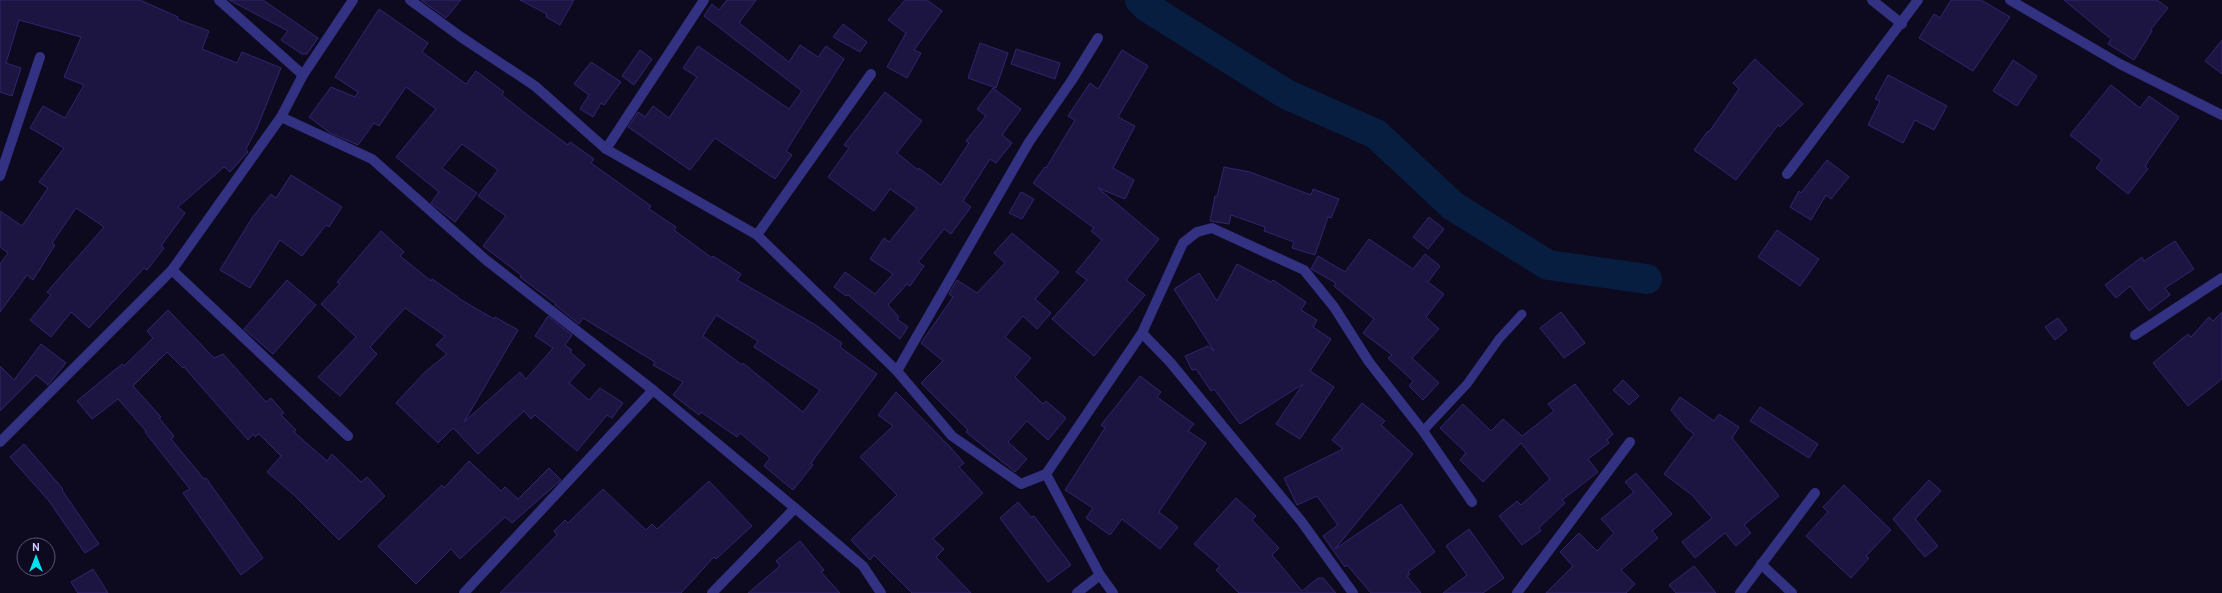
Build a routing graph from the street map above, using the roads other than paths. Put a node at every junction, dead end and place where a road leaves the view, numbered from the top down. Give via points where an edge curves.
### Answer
1 (218, 0) edge
2 (353, 0) edge
3 (410, 0) edge
4 (704, 0) edge
5 (1872, 0) edge
6 (1918, 0) edge
7 (2010, 0) edge
8 (1902, 24) junction
9 (1098, 38) dead end
10 (40, 57) dead end
11 (871, 74) dead end
12 (303, 75) junction
13 (2222, 115) edge
14 (281, 116) junction
15 (606, 149) junction
16 (1787, 174) dead end
17 (0, 176) edge
18 (757, 235) junction
19 (172, 270) junction
20 (2222, 278) edge
21 (1522, 314) dead end
22 (1142, 333) junction
23 (2135, 335) dead end
24 (897, 371) junction
25 (653, 390) junction
26 (1423, 432) junction
27 (348, 436) dead end
28 (0, 442) edge
29 (1630, 442) dead end
30 (1046, 474) junction
31 (1815, 493) dead end
32 (1472, 502) dead end
33 (795, 508) junction
34 (1761, 564) junction
35 (1100, 575) junction
36 (464, 593) edge
37 (712, 593) edge
38 (881, 593) edge
39 (1077, 593) edge
40 (1112, 593) edge
41 (1353, 593) edge
42 (1517, 593) edge
43 (1740, 593) edge
44 (1792, 593) edge

1 - 12 street
2 - 12 street
3 - 15 street via 535,86
4 - 15 street
5 - 8 street
6 - 8 street
7 - 13 street via 2120,64
8 - 16 street
9 - 24 street via 1029,142
10 - 17 street
11 - 18 street
12 - 14 street
14 - 19 street
14 - 25 street via 372,159 486,260
15 - 18 street
18 - 24 street
19 - 27 street
19 - 28 street
20 - 23 street
21 - 26 lane via 1498,339 1467,384
22 - 26 street via 1184,243 1197,232 1212,228 1304,270 1334,306 1369,362
22 - 30 street
22 - 41 street via 1170,362 1301,521
24 - 30 street via 952,436 1021,484
25 - 33 street
25 - 36 street
26 - 32 street
29 - 42 street
30 - 35 street
31 - 34 street
33 - 37 street
33 - 38 street via 863,566
34 - 43 street
34 - 44 street
35 - 39 street
35 - 40 street

